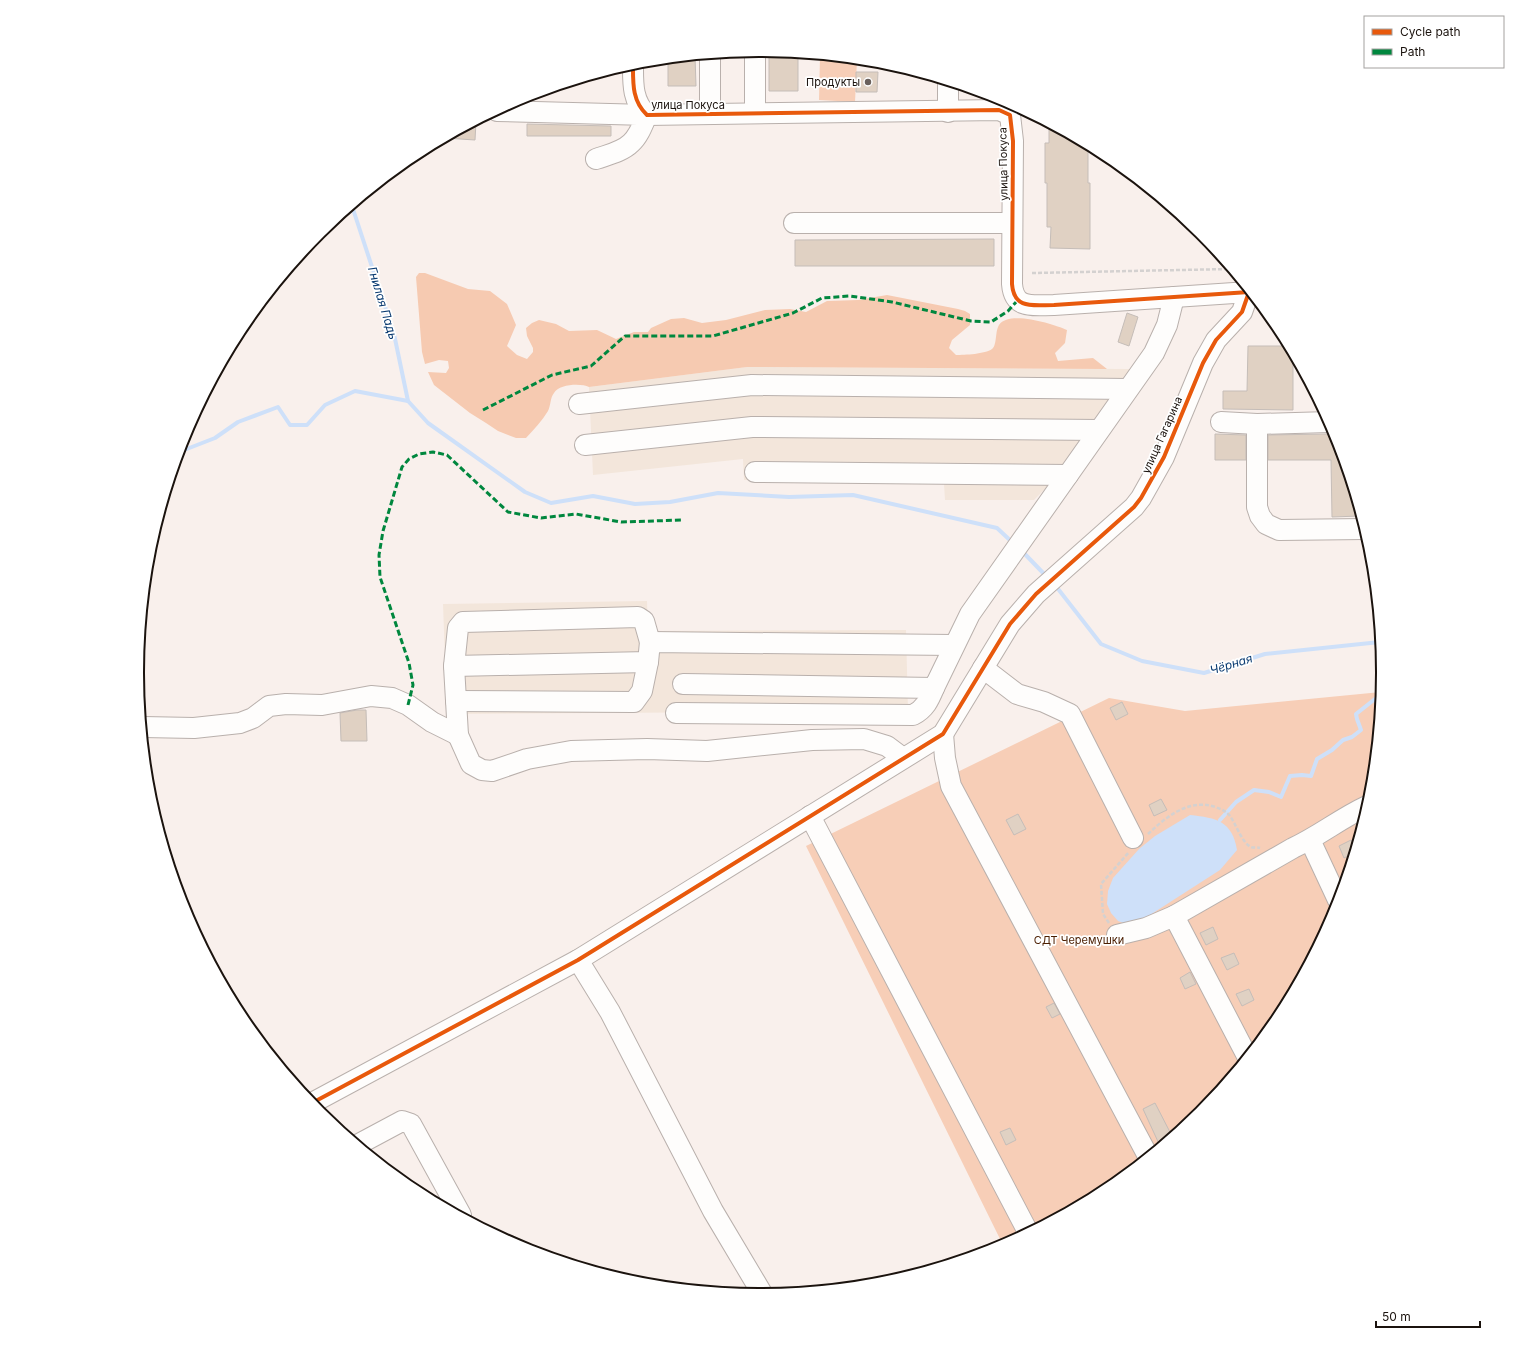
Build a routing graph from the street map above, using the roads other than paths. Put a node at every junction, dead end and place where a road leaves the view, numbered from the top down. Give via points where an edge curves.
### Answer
1 (755, 57) edge
2 (710, 59) edge
3 (633, 71) edge
4 (948, 87) edge
5 (508, 111) edge
6 (1012, 111) edge
7 (1013, 111) edge
8 (948, 112) junction
9 (755, 113) junction
10 (710, 114) junction
11 (647, 115) junction
12 (596, 159) dead end
13 (794, 222) dead end
14 (1012, 222) junction
15 (1241, 289) edge
16 (1244, 294) edge
17 (1174, 297) junction
18 (1128, 389) junction
19 (579, 404) dead end
20 (1221, 422) dead end
21 (1322, 422) edge
22 (1257, 424) junction
23 (1100, 430) junction
24 (585, 445) dead end
25 (755, 472) dead end
26 (1068, 475) junction
27 (1359, 529) edge
28 (650, 642) junction
29 (954, 645) junction
30 (648, 662) junction
31 (454, 666) junction
32 (983, 668) junction
33 (683, 684) dead end
34 (934, 688) junction
35 (456, 701) junction
36 (676, 713) dead end
37 (147, 727) edge
38 (943, 734) junction
39 (458, 735) junction
40 (903, 758) junction
41 (1360, 809) edge
42 (810, 816) junction
43 (1310, 840) junction
44 (1135, 841) road end
45 (1335, 893) edge
46 (1174, 916) junction
47 (1117, 935) road end
48 (578, 960) junction
49 (1245, 1051) edge
50 (318, 1100) edge
51 (362, 1142) edge
52 (1146, 1152) edge
53 (458, 1209) edge
54 (1026, 1228) edge
55 (759, 1288) edge

1 - 9 street
2 - 10 street
3 - 11 street, улица Покуса via 633,90 640,109
4 - 8 street
5 - 11 street
6 - 8 street, улица Покуса
7 - 14 street, улица Покуса
8 - 9 street, улица Покуса
9 - 10 street, улица Покуса
10 - 11 street, улица Покуса
11 - 12 street via 641,130 631,143 617,152
13 - 14 street
14 - 17 street, улица Покуса via 1012,293 1017,301 1025,304 1054,304
15 - 17 street, улица Покуса
16 - 32 street, улица Гагарина via 1242,312 1216,340 1203,363 1164,457 1141,498 1036,594 1010,624
17 - 18 street via 1167,325 1154,353
18 - 19 street via 752,385
18 - 23 street
20 - 22 street
21 - 22 street
22 - 27 street via 1257,507 1266,524 1279,530
23 - 24 street via 752,427
23 - 26 street
25 - 26 street
26 - 29 street via 970,614
28 - 29 street
28 - 30 street
28 - 31 street via 644,621 638,617 463,622 458,628
29 - 34 street
30 - 31 street
30 - 35 street via 642,691 634,702
31 - 35 street
32 - 38 street, улица Гагарина
32 - 44 street via 1017,694 1044,702 1070,714
33 - 34 street
34 - 36 street via 922,711 913,715
35 - 39 street
37 - 39 street via 194,728 240,722 253,718 269,706 322,705 372,696 392,698 408,705 432,722
38 - 40 street
38 - 52 street via 951,786
39 - 40 street via 471,764 482,770 492,771 527,759 571,751 707,751 812,740 864,739 887,746
40 - 42 street
41 - 43 street
42 - 48 street
42 - 54 street
43 - 45 street
43 - 46 street
46 - 47 street via 1146,928
46 - 49 street
48 - 50 street
48 - 55 street via 610,1012 713,1211
51 - 53 street via 402,1121 412,1124

